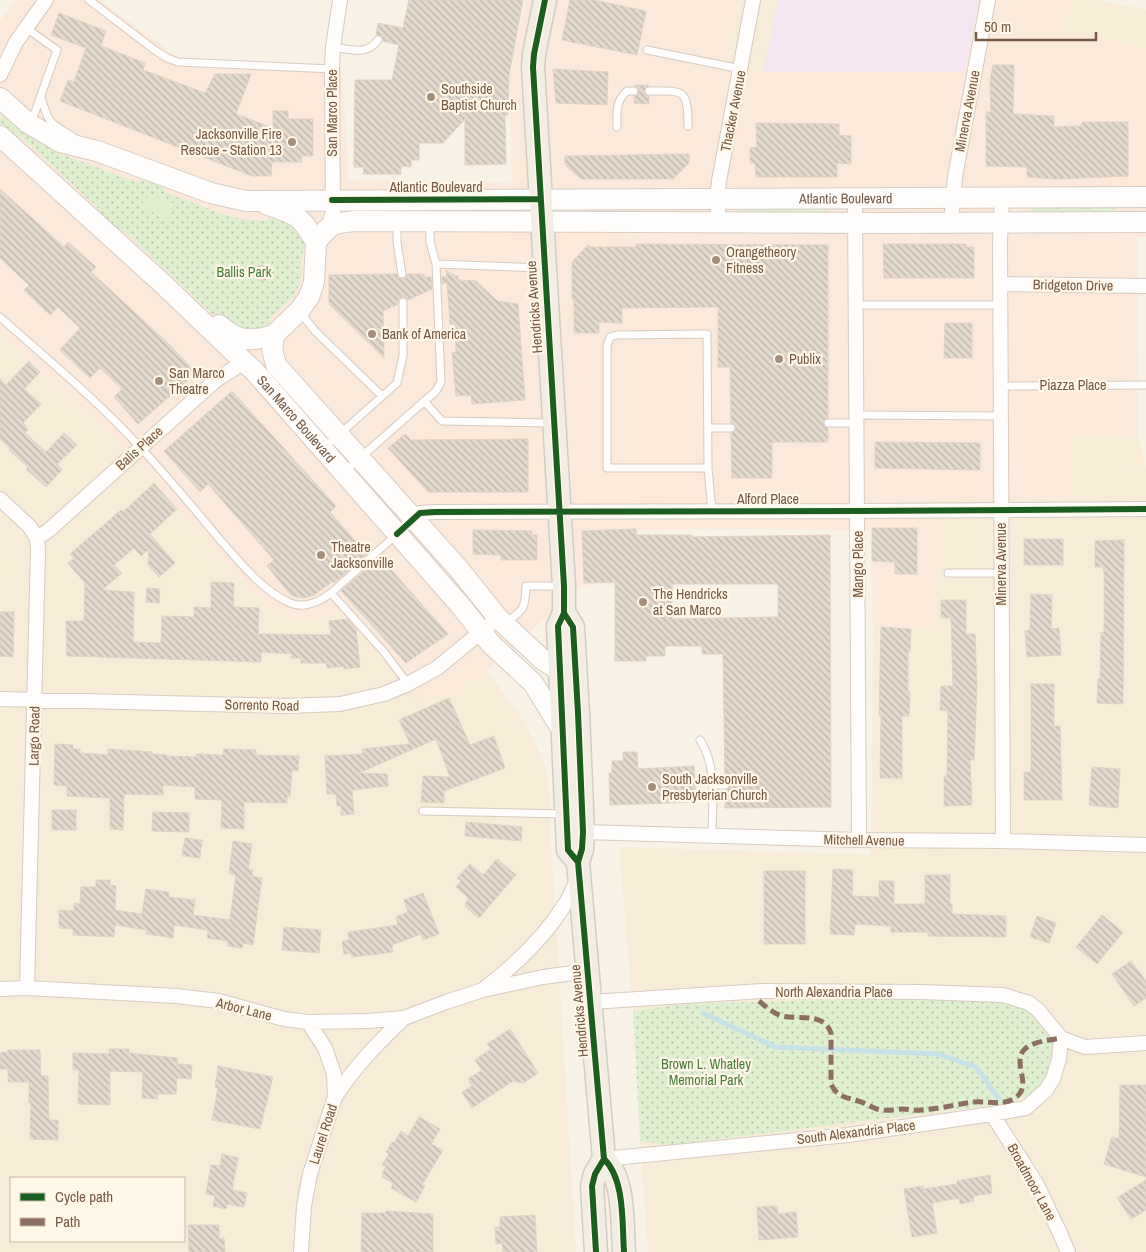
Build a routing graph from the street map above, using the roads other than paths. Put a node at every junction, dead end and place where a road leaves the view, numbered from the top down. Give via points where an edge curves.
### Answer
1 (46, 0) edge
2 (89, 0) edge
3 (340, 0) edge
4 (545, 0) edge
5 (753, 0) edge
6 (988, 0) edge
7 (26, 28) junction
8 (378, 40) dead end
9 (16, 42) junction
10 (333, 47) junction
11 (647, 50) dead end
12 (0, 54) edge
13 (332, 69) junction
14 (741, 69) junction
15 (0, 75) edge
16 (634, 91) dead end
17 (649, 91) dead end
18 (41, 97) junction
19 (0, 98) edge
20 (18, 114) junction
21 (688, 126) dead end
22 (617, 127) dead end
23 (0, 136) edge
24 (97, 151) junction
25 (1146, 196) edge
26 (856, 198) junction
27 (952, 198) junction
28 (1002, 198) junction
29 (540, 199) junction
30 (717, 199) junction
31 (332, 200) junction
32 (259, 201) junction
33 (397, 211) junction
34 (430, 221) junction
35 (542, 222) junction
36 (1146, 222) edge
37 (719, 223) junction
38 (856, 223) junction
39 (951, 223) junction
40 (1001, 223) junction
41 (322, 234) junction
42 (436, 264) junction
43 (544, 268) junction
44 (402, 274) dead end
45 (1000, 284) junction
46 (164, 285) junction
47 (1146, 286) edge
48 (403, 302) dead end
49 (856, 305) junction
50 (1000, 305) junction
51 (299, 311) junction
52 (0, 317) edge
53 (274, 335) junction
54 (244, 362) junction
55 (280, 370) junction
56 (1146, 385) edge
57 (1000, 386) junction
58 (382, 396) junction
59 (424, 401) junction
60 (1001, 416) junction
61 (857, 419) junction
62 (554, 423) junction
63 (828, 423) dead end
64 (708, 428) junction
65 (731, 428) dead end
66 (338, 435) junction
67 (140, 447) junction
68 (323, 449) junction
69 (359, 458) junction
70 (708, 468) junction
71 (343, 472) junction
72 (0, 499) edge
73 (1146, 509) edge
74 (1001, 510) junction
75 (560, 511) junction
76 (857, 511) junction
77 (712, 512) junction
78 (414, 518) junction
79 (397, 534) junction
80 (37, 538) junction
81 (948, 573) dead end
82 (1001, 573) junction
83 (564, 586) junction
84 (331, 593) junction
85 (564, 613) junction
86 (502, 621) junction
87 (482, 632) junction
88 (559, 670) junction
89 (408, 684) junction
90 (0, 699) edge
91 (34, 700) junction
92 (578, 713) junction
93 (562, 730) junction
94 (700, 740) dead end
95 (712, 785) junction
96 (725, 785) dead end
97 (423, 811) dead end
98 (566, 814) junction
99 (583, 832) junction
100 (712, 835) junction
101 (860, 840) junction
102 (1003, 841) junction
103 (1146, 845) edge
104 (578, 869) junction
105 (588, 971) junction
106 (27, 988) junction
107 (0, 989) edge
108 (482, 990) junction
109 (591, 1002) junction
110 (404, 1018) junction
111 (308, 1022) junction
112 (1060, 1038) junction
113 (1146, 1043) edge
114 (335, 1097) junction
115 (992, 1114) junction
116 (604, 1159) junction
117 (301, 1252) edge
118 (596, 1252) edge
119 (624, 1252) edge
120 (1068, 1252) edge

1 - 7 street
2 - 13 lane via 156,51 178,62
3 - 10 street, San Marco Place
4 - 29 main road, Hendricks Avenue via 533,67
5 - 14 street, Thacker Avenue
6 - 27 street, Minerva Avenue
7 - 9 street
7 - 18 lane via 57,50
8 - 10 lane via 366,50
9 - 12 street
9 - 15 street
10 - 13 street, San Marco Place
11 - 14 lane
13 - 31 street, San Marco Place
14 - 30 street, Thacker Avenue
16 - 22 lane via 627,91 620,97
17 - 21 lane via 683,94 688,104
18 - 20 lane via 34,115
18 - 24 lane via 46,118 52,124
19 - 20 main road, Atlantic Boulevard
20 - 24 main road, Atlantic Boulevard via 60,142
23 - 46 main road, San Marco Boulevard
24 - 32 main road, Atlantic Boulevard via 211,194
25 - 28 main road, Atlantic Boulevard
26 - 27 main road, Atlantic Boulevard
26 - 30 main road, Atlantic Boulevard
26 - 38 street, Mango Place
27 - 28 main road, Atlantic Boulevard
27 - 39 street, Minerva Avenue
28 - 40 street, Minerva Avenue
29 - 30 main road, Atlantic Boulevard
29 - 33 main road, Atlantic Boulevard
29 - 35 main road, Hendricks Avenue
30 - 37 street, Thacker Avenue
31 - 32 main road, Atlantic Boulevard
31 - 33 main road, Atlantic Boulevard
31 - 41 street, San Marco Place via 333,212
32 - 41 main road via 288,212
33 - 34 main road, Atlantic Boulevard
33 - 41 main road, Atlantic Boulevard via 336,223
33 - 44 lane
34 - 35 main road, Atlantic Boulevard
34 - 42 lane via 430,242
35 - 37 main road, Atlantic Boulevard
35 - 43 main road, Hendricks Avenue
36 - 40 main road, Atlantic Boulevard
37 - 38 main road, Atlantic Boulevard
38 - 39 main road, Atlantic Boulevard
38 - 49 street, Mango Place
39 - 40 main road, Atlantic Boulevard
40 - 45 street, Minerva Avenue
41 - 51 main road via 313,288
42 - 43 lane
42 - 59 lane via 441,382
43 - 62 main road, Hendricks Avenue
45 - 47 street, Bridgeton Drive
45 - 50 street, Minerva Avenue
46 - 53 main road via 187,296 233,336 254,340
46 - 54 main road, San Marco Boulevard
48 - 58 lane via 400,370 397,383
49 - 50 lane
49 - 61 street, Mango Place
50 - 57 street, Minerva Avenue
51 - 53 main road
51 - 58 lane via 315,331
52 - 67 lane via 101,407
53 - 55 main road, San Marco Boulevard via 272,354
54 - 55 main road via 267,361
54 - 67 street, Balis Place via 216,380
54 - 68 main road, San Marco Boulevard
55 - 66 main road, San Marco Boulevard
56 - 57 lane, Piazza Place
57 - 60 street, Minerva Avenue
58 - 66 lane
59 - 62 lane via 442,421
59 - 69 lane
60 - 61 lane
60 - 74 street, Minerva Avenue
61 - 63 lane
61 - 76 street, Mango Place
62 - 75 main road, Hendricks Avenue
64 - 65 lane
64 - 70 lane
64 - 70 lane via 707,334 610,337 606,346 607,468
66 - 68 lane
66 - 69 main road, San Marco Boulevard
67 - 80 street, Balis Place
67 - 84 lane via 264,587 288,603 298,605 319,602
68 - 71 main road, San Marco Boulevard
69 - 71 lane
69 - 78 main road, San Marco Boulevard
70 - 77 lane
71 - 79 main road, San Marco Boulevard
72 - 80 street
73 - 74 street, Alford Place
74 - 76 street, Alford Place
74 - 82 street, Minerva Avenue
75 - 77 street, Alford Place
75 - 78 street, Alford Place via 435,512 420,513
75 - 83 main road, Hendricks Avenue
76 - 77 street, Alford Place
76 - 101 street, Mango Place
78 - 79 street, Alford Place
78 - 86 main road, San Marco Boulevard
79 - 84 lane
79 - 87 main road, San Marco Boulevard
80 - 91 street, Largo Road
81 - 82 lane
82 - 102 street, Minerva Avenue
83 - 85 main road, Hendricks Avenue
83 - 86 lane via 526,586 522,612
84 - 89 lane
85 - 88 main road, Hendricks Avenue via 558,626
85 - 92 main road, Hendricks Avenue via 573,627
86 - 87 street, Sorrento Road
86 - 88 main road, San Marco Boulevard via 543,660
87 - 89 street, Sorrento Road via 437,668
87 - 93 main road, San Marco Boulevard via 533,683
88 - 92 main road via 570,680
88 - 93 main road, Hendricks Avenue
89 - 91 street, Sorrento Road via 357,702 310,706
90 - 91 street, Sorrento Road
91 - 106 street, Largo Road
92 - 99 main road, Hendricks Avenue
93 - 98 main road, Hendricks Avenue
94 - 95 lane via 709,757
95 - 96 lane
95 - 100 lane
97 - 98 lane
98 - 104 main road, Hendricks Avenue via 568,850
99 - 100 street, Mitchell Avenue
99 - 104 main road, Hendricks Avenue
100 - 101 street, Mitchell Avenue
101 - 102 street, Mitchell Avenue
102 - 103 street, Mitchell Avenue
104 - 105 main road, Hendricks Avenue
104 - 108 street, Arbor Lane via 566,903 546,930 506,971
105 - 108 street, Arbor Lane
105 - 109 main road, Hendricks Avenue
106 - 107 street, Arbor Lane
106 - 111 street, Arbor Lane via 219,1001 284,1019
108 - 110 street, Arbor Lane
109 - 112 street, North Alexandria Place via 762,991 1002,995 1029,1003
109 - 116 main road, Hendricks Avenue
110 - 111 street, Arbor Lane
110 - 114 street via 351,1073
111 - 114 street, Laurel Road via 324,1048 334,1074
112 - 113 street via 1084,1047
112 - 115 street, South Alexandria Place via 1057,1068 1046,1090 1026,1108
114 - 117 street, Laurel Road via 310,1174
115 - 116 street, South Alexandria Place via 848,1135
115 - 120 street, Broadmoor Lane via 1036,1183
116 - 118 main road via 592,1186
116 - 119 main road, Hendricks Avenue via 618,1182

